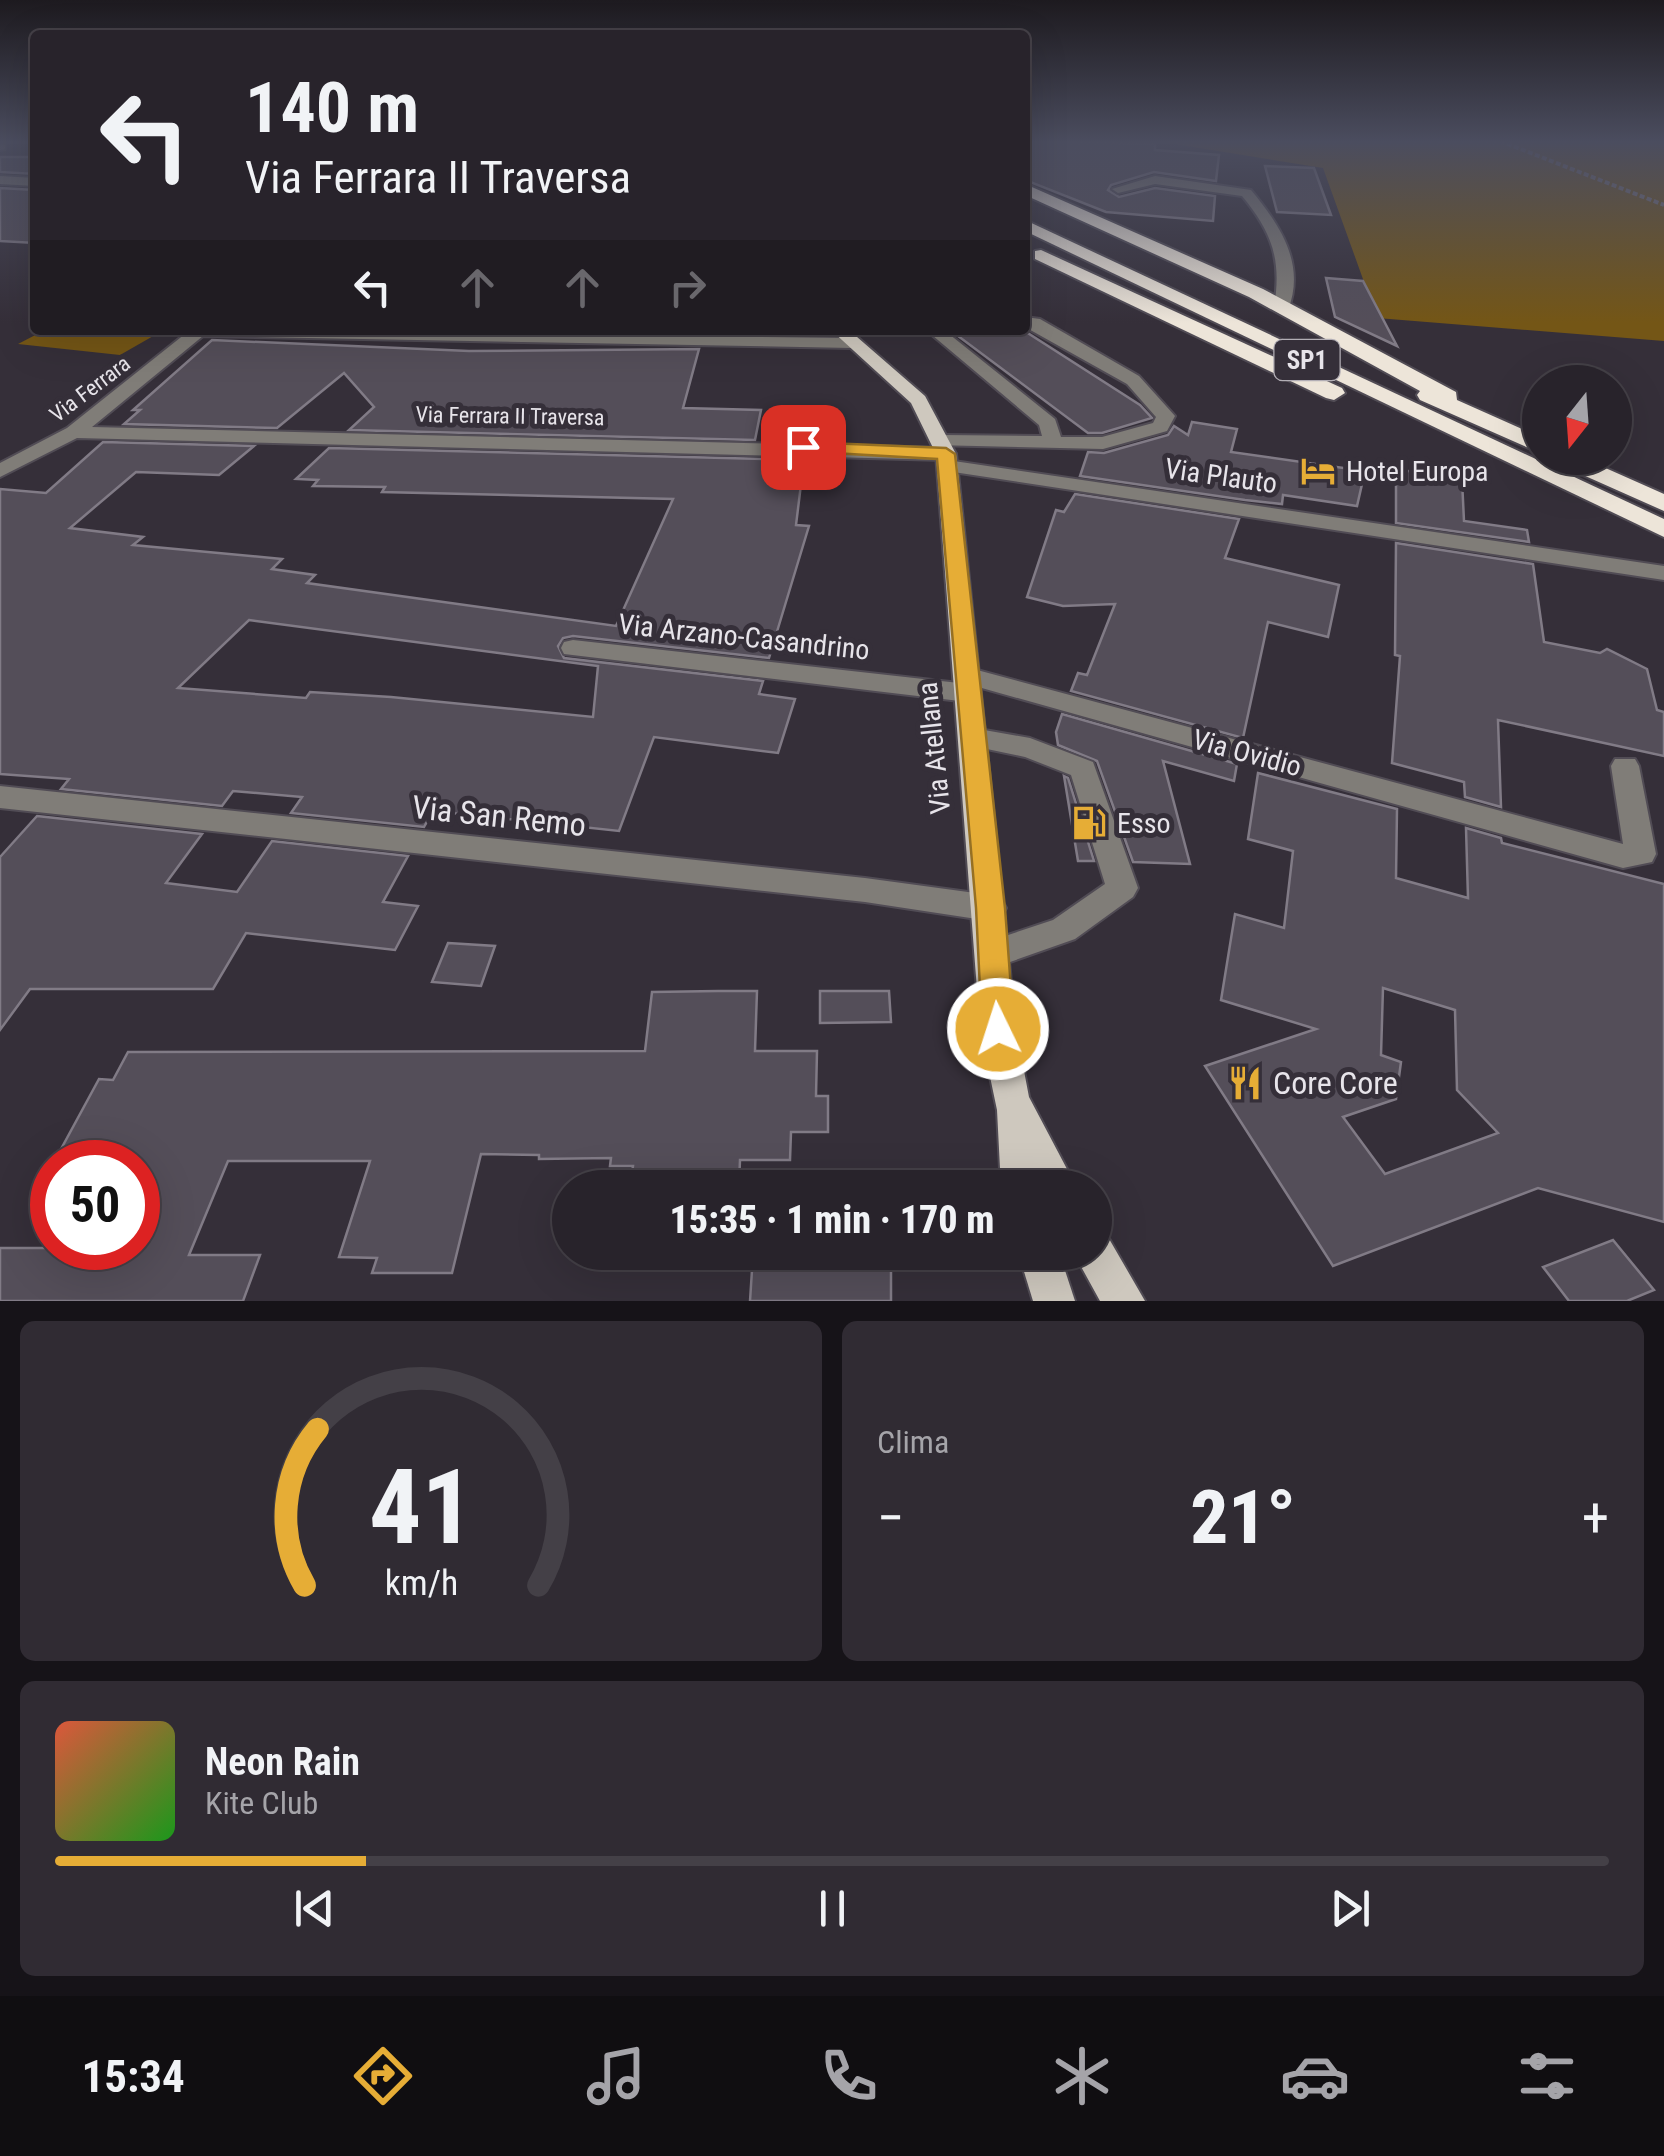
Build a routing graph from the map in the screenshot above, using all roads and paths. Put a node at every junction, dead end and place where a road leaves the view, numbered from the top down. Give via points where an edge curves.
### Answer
1 (1055, 202) edge
2 (1254, 202) edge
3 (1030, 218) edge
4 (1030, 218) edge
5 (1030, 248) edge
6 (1282, 306) junction
7 (1030, 322) edge
8 (194, 335) edge
9 (717, 335) edge
10 (940, 335) edge
11 (846, 336) edge
12 (74, 432) junction
13 (1516, 435) junction
14 (1522, 438) edge
15 (1053, 442) junction
16 (944, 453) junction
17 (0, 472) edge
18 (1602, 475) edge
19 (1588, 494) junction
20 (1664, 503) edge
21 (1664, 530) edge
22 (1664, 573) edge
23 (572, 648) dead end
24 (967, 684) junction
25 (973, 737) junction
26 (1625, 766) dead end
27 (0, 797) edge
28 (990, 908) junction
29 (993, 954) junction
30 (1011, 1101) junction
31 (1020, 1170) edge
32 (1048, 1170) edge
33 (1044, 1270) edge
34 (1104, 1270) edge
35 (1054, 1301) edge
36 (1124, 1301) edge

1 - 6 highway
2 - 6 street via 1275,226 1289,274
3 - 13 highway
4 - 19 highway, SP1
5 - 19 highway via 1293,377
6 - 13 highway
7 - 15 street via 1133,380 1166,416 1160,426 1103,443
8 - 12 street, Via Ferrara
9 - 11 street
10 - 15 street via 1048,423
11 - 16 main road, Via Atellana via 919,400
12 - 16 street, Via Ferrara II Traversa
12 - 17 street, Via Ferrara
13 - 14 highway
15 - 16 street
16 - 22 street, Via Plauto
16 - 24 main road, Via Atellana
18 - 20 highway
19 - 21 highway, SP1
23 - 24 street, Via Arzano-Casandrino
24 - 25 main road, Via Atellana
24 - 26 street, Via Ovidio via 1623,856 1640,854
25 - 28 main road, Via Atellana
25 - 29 street via 1030,748 1083,769 1122,888 1064,930
27 - 28 street, Via San Remo
28 - 29 main road, Via Atellana
29 - 30 main road, Via Atellana
30 - 31 main road
30 - 32 main road, Via Atellana
33 - 35 main road
34 - 36 main road

